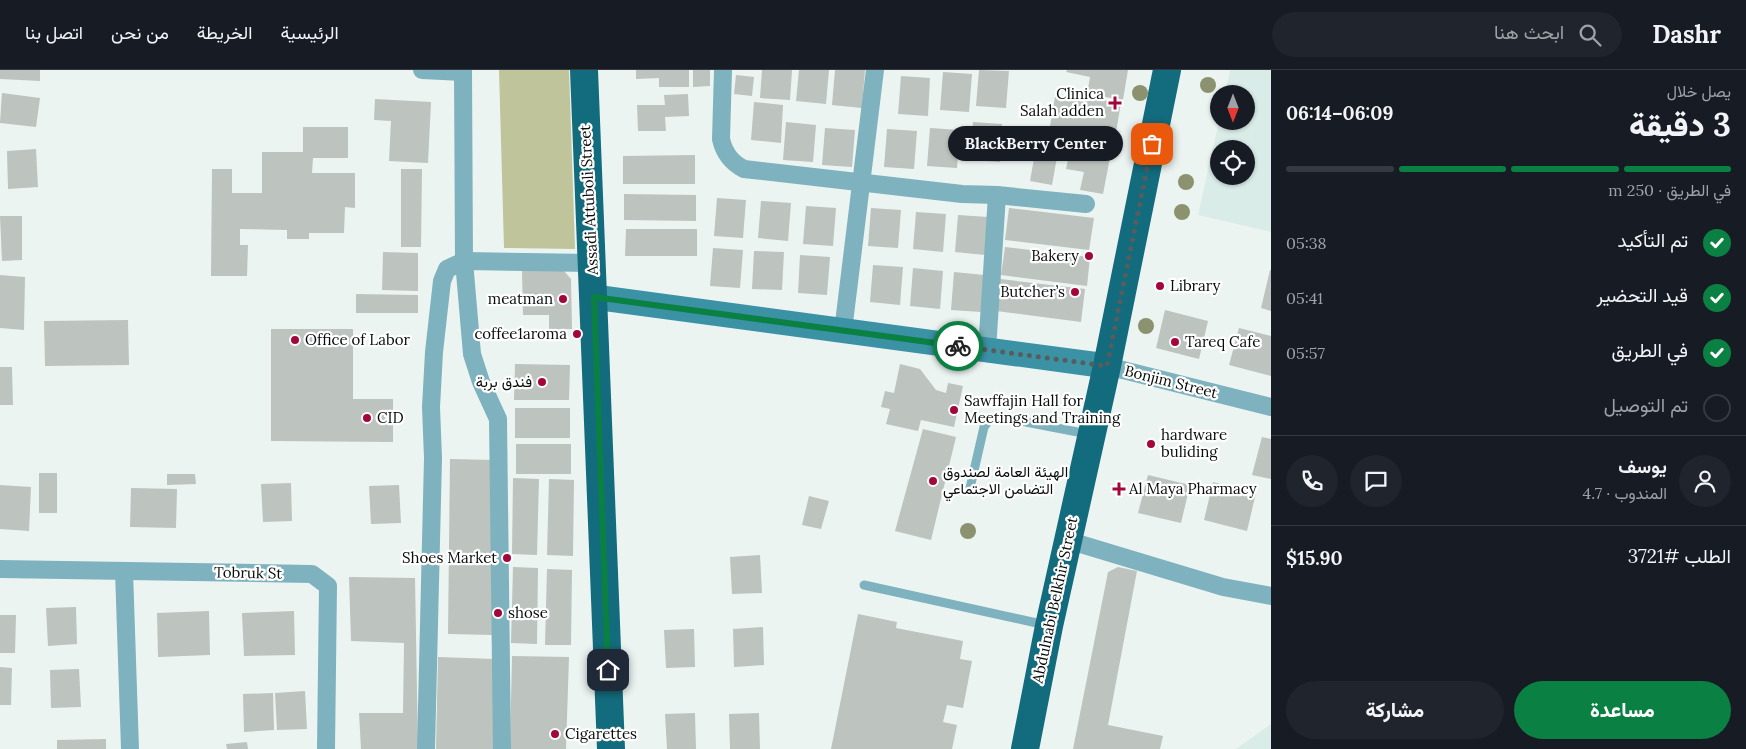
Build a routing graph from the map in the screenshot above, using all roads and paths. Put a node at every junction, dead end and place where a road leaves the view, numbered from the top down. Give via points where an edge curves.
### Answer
1 (422, 70) edge
2 (584, 70) edge
3 (723, 70) edge
4 (875, 70) edge
5 (1166, 70) edge
6 (463, 71) edge
7 (862, 182) junction
8 (997, 195) junction
9 (1086, 204) dead end
10 (464, 261) junction
11 (592, 263) junction
12 (594, 297) junction
13 (843, 331) junction
14 (987, 350) junction
15 (1107, 366) junction
16 (1271, 407) edge
17 (1091, 435) junction
18 (970, 488) dead end
19 (1067, 540) junction
20 (0, 570) edge
21 (124, 571) junction
22 (864, 585) dead end
23 (1271, 596) edge
24 (1049, 626) junction
25 (130, 749) edge
26 (326, 749) edge
27 (426, 749) edge
28 (502, 749) edge
29 (611, 749) edge
30 (1025, 749) edge

1 - 6 street
2 - 11 highway, Assadi Attuboli Street
3 - 7 street via 720,139 723,149 736,164 753,171
4 - 7 street
5 - 15 highway, Abdulnabi Belkhir Street
6 - 10 street
7 - 8 street
7 - 13 street
8 - 9 street
8 - 14 street
10 - 11 street
10 - 27 street via 447,269 442,281 434,352
10 - 28 street via 472,354 498,419
11 - 12 highway, Assadi Attuboli Street
12 - 13 main road, Bonjim Street
12 - 29 highway, Assadi Attuboli Street
13 - 14 main road, Bonjim Street
14 - 15 main road, Bonjim Street
15 - 16 street, Bonjim Street
15 - 17 highway, Abdulnabi Belkhir Street
17 - 18 lane via 1004,418 990,419 984,426
17 - 19 highway, Abdulnabi Belkhir Street
19 - 23 street via 1224,587
19 - 24 highway, Abdulnabi Belkhir Street
20 - 21 street, Tobruk St
21 - 25 street
21 - 26 street, Tobruk St via 312,574 328,586
22 - 24 lane
24 - 30 highway, Abdulnabi Belkhir Street

